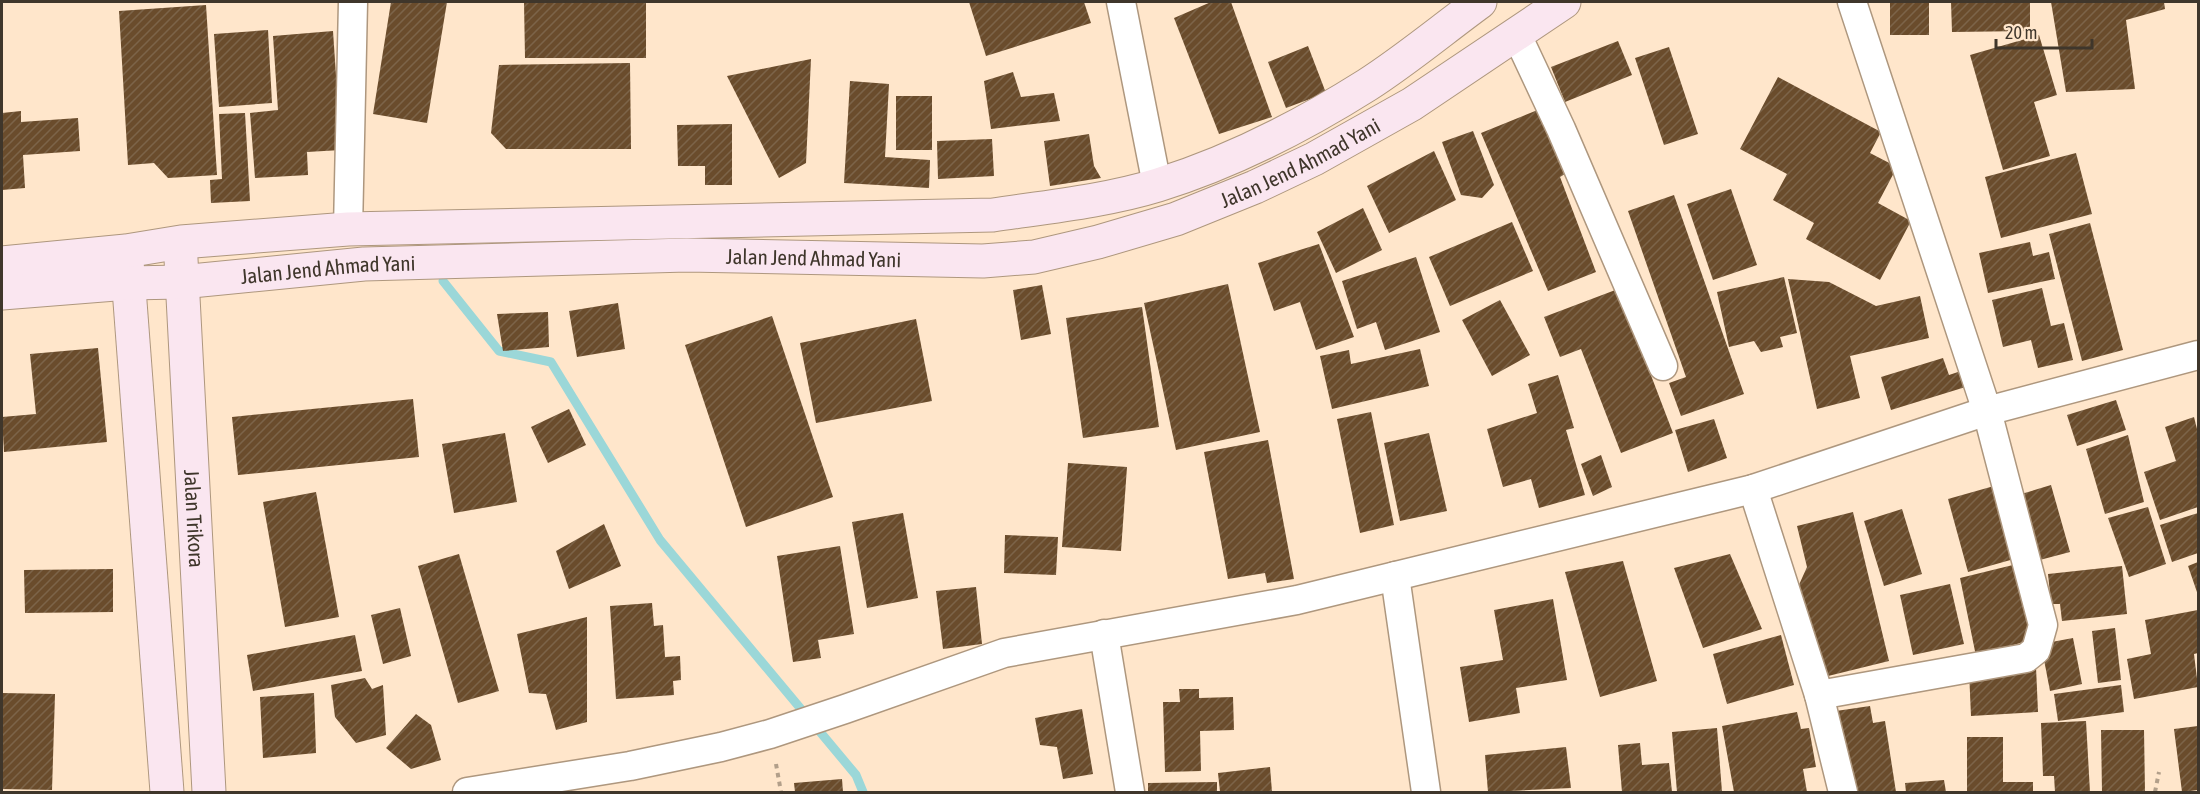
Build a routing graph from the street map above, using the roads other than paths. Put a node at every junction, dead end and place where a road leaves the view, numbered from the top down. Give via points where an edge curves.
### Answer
1 (353, 2) edge
2 (1121, 2) edge
3 (1480, 2) edge
4 (1564, 2) edge
5 (1852, 2) edge
6 (1516, 33) junction
7 (1157, 185) junction
8 (348, 229) junction
9 (181, 242) junction
10 (126, 251) junction
11 (2, 263) edge
12 (182, 282) junction
13 (128, 283) junction
14 (2, 294) edge
15 (2199, 355) edge
16 (1663, 366) dead end
17 (1987, 411) junction
18 (1753, 489) junction
19 (1395, 576) junction
20 (1104, 634) junction
21 (1819, 695) junction
22 (167, 792) edge
23 (209, 792) edge
24 (467, 792) edge
25 (1130, 792) edge
26 (1426, 792) edge
27 (1843, 792) edge

1 - 8 street
2 - 7 street
3 - 7 main road, Jalan Jend Ahmad Yani via 1368,84 1293,128 1236,156
4 - 6 main road, Jalan Jend Ahmad Yani
5 - 17 street
6 - 12 main road, Jalan Jend Ahmad Yani via 1413,104 1255,187 1176,219 1034,257 983,261 687,255 400,263
6 - 16 street via 1562,129
7 - 8 main road, Jalan Jend Ahmad Yani via 993,215
8 - 9 main road, Jalan Jend Ahmad Yani
9 - 10 main road, Jalan Jend Ahmad Yani
9 - 12 main road, Jalan Trikora
10 - 11 main road, Jalan Jend Ahmad Yani
10 - 13 main road
12 - 13 main road, Jalan Jend Ahmad Yani
12 - 23 main road, Jalan Trikora
13 - 14 main road, Jalan Jend Ahmad Yani
13 - 22 main road
15 - 17 street
17 - 18 street
17 - 21 street via 2043,625 2036,650 2026,657
18 - 19 street
18 - 21 street
19 - 20 street via 1297,600
19 - 26 street
20 - 24 street via 1004,653 846,710 721,747
20 - 25 street
21 - 27 street

